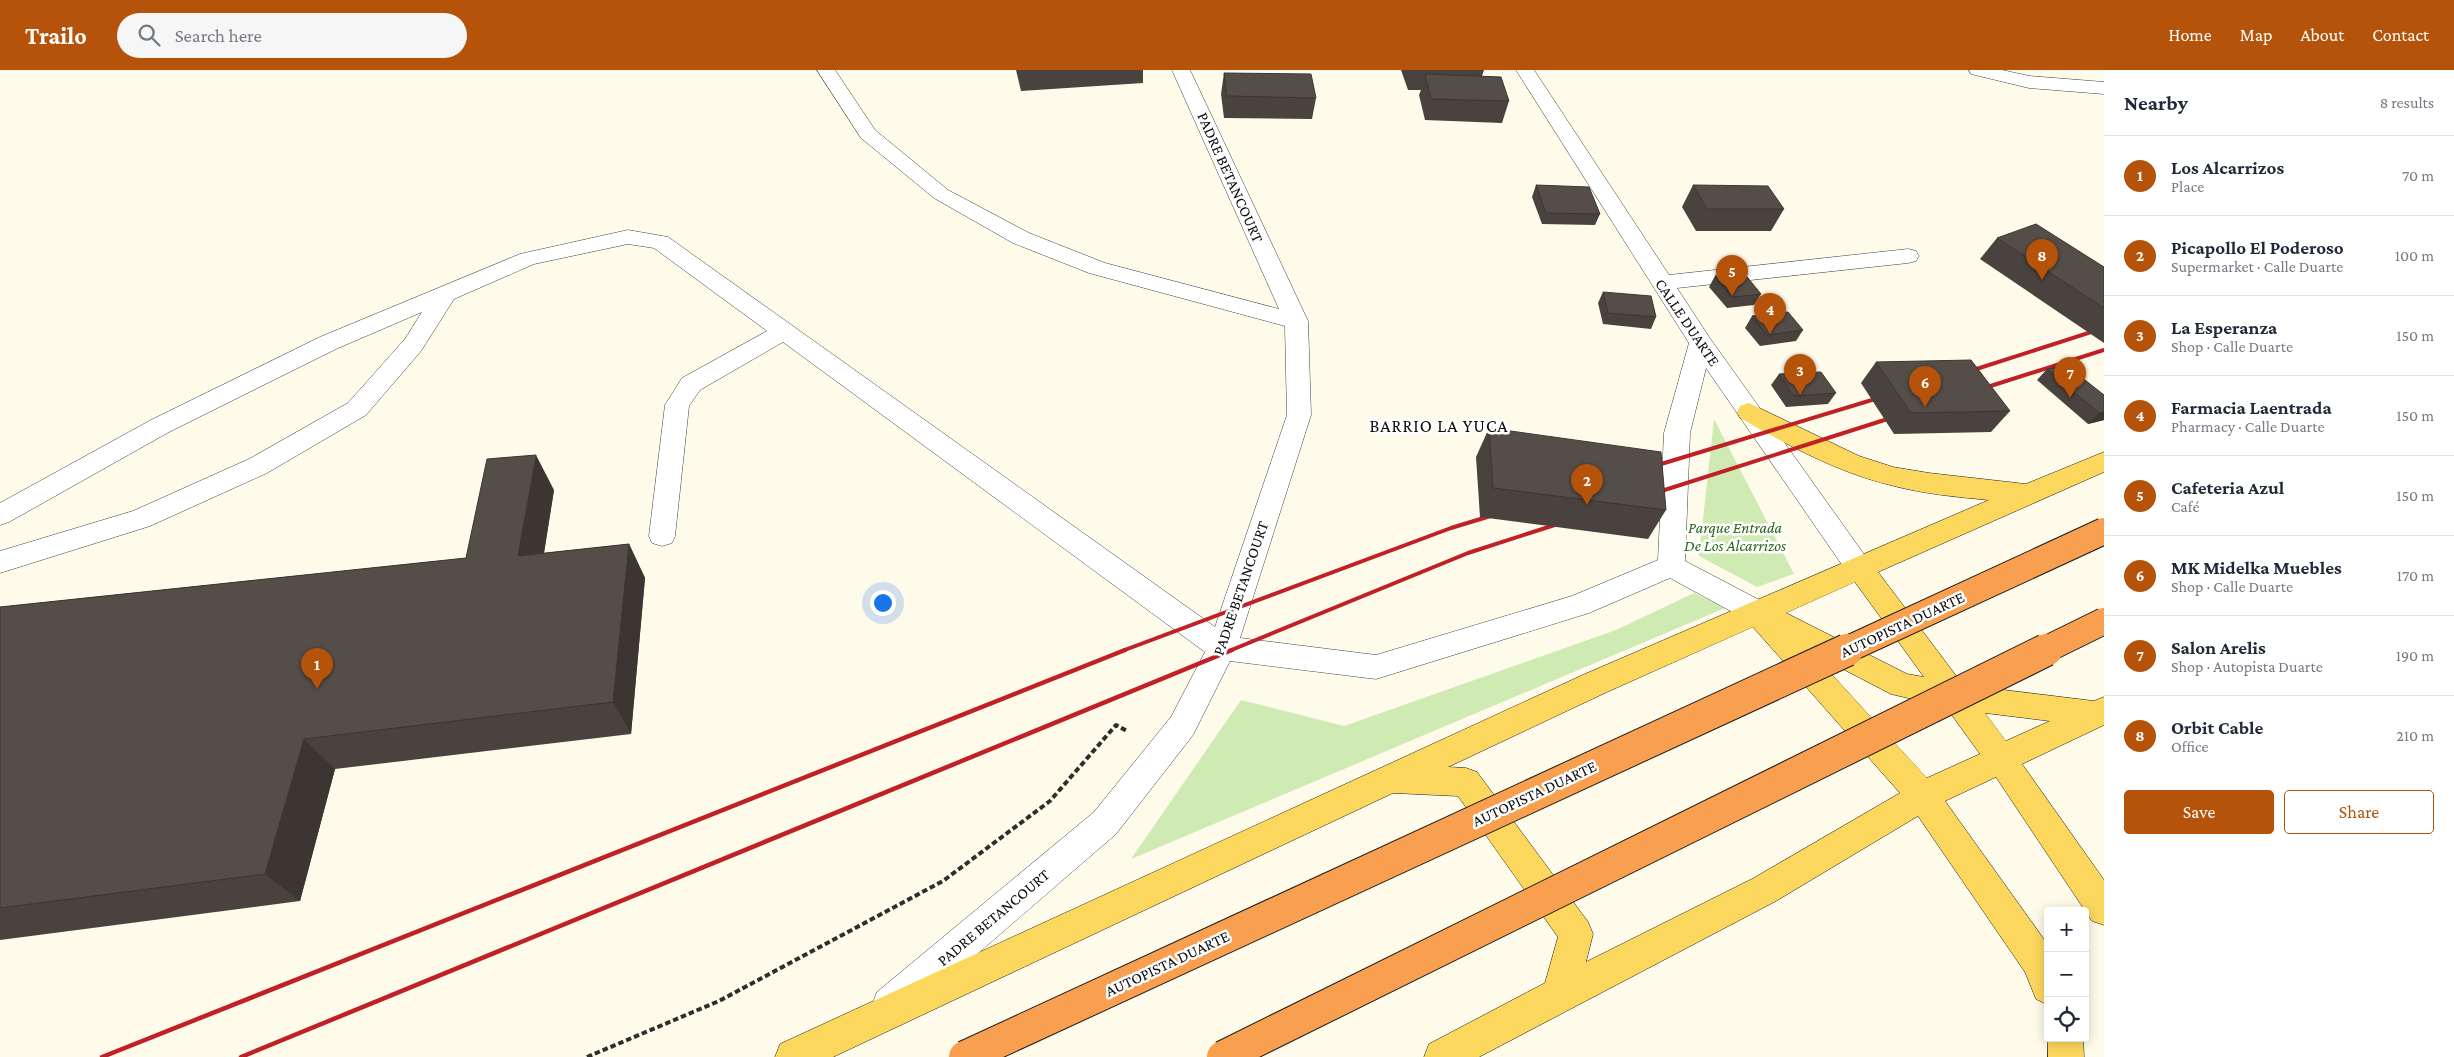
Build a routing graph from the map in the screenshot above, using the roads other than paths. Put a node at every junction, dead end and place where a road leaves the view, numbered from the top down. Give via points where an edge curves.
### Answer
1 (826, 70) edge
2 (1182, 70) edge
3 (1525, 70) edge
4 (1978, 70) edge
5 (2104, 88) edge
6 (1908, 256) dead end
7 (1662, 283) junction
8 (446, 293) junction
9 (1296, 321) junction
10 (784, 331) junction
11 (1701, 343) junction
12 (1749, 412) junction
13 (2104, 461) edge
14 (2027, 494) junction
15 (0, 515) edge
16 (2104, 531) edge
17 (662, 536) dead end
18 (0, 562) edge
19 (1671, 566) junction
20 (1859, 567) junction
21 (1757, 612) junction
22 (2104, 621) edge
23 (1222, 648) junction
24 (1952, 696) junction
25 (2101, 712) edge
26 (2002, 760) junction
27 (1392, 778) junction
28 (1923, 796) junction
29 (2104, 909) edge
30 (2044, 977) edge
31 (1560, 994) junction
32 (868, 1023) junction
33 (2065, 1042) edge
34 (793, 1057) edge
35 (965, 1057) edge
36 (1223, 1057) edge
37 (1442, 1057) edge
38 (2066, 1057) edge

1 - 9 street via 868,134 941,194 1021,238 1098,268
2 - 9 street, PADRE BETANCOURT
3 - 7 street, CALLE DUARTE
4 - 5 street via 2028,82
6 - 7 street
7 - 11 street, CALLE DUARTE
8 - 10 street via 528,259 628,237 660,242
8 - 15 street via 328,343 160,426
8 - 18 street via 413,345 357,409 258,466 141,519
9 - 23 street, PADRE BETANCOURT via 1299,415
10 - 17 street via 691,384 676,405
10 - 23 street
11 - 12 street, CALLE DUARTE
11 - 19 street via 1677,433
12 - 14 main road via 1805,443 1877,471 1914,481
12 - 20 street, CALLE DUARTE
13 - 14 main road
14 - 20 main road
16 - 35 highway, AUTOPISTA DUARTE, bridge
19 - 21 street
19 - 23 street via 1579,605 1376,668
20 - 21 main road
20 - 24 main road
21 - 24 main road via 1902,685
21 - 27 main road
21 - 28 main road
22 - 36 highway, bridge
23 - 32 street, PADRE BETANCOURT via 1182,726 1105,823
24 - 25 main road
24 - 26 main road
25 - 26 main road
26 - 28 main road
26 - 29 main road
27 - 31 main road via 1466,782 1576,934
27 - 32 main road
28 - 30 main road via 2038,961
28 - 31 main road via 1764,890
31 - 37 main road
32 - 34 main road
33 - 38 main road

